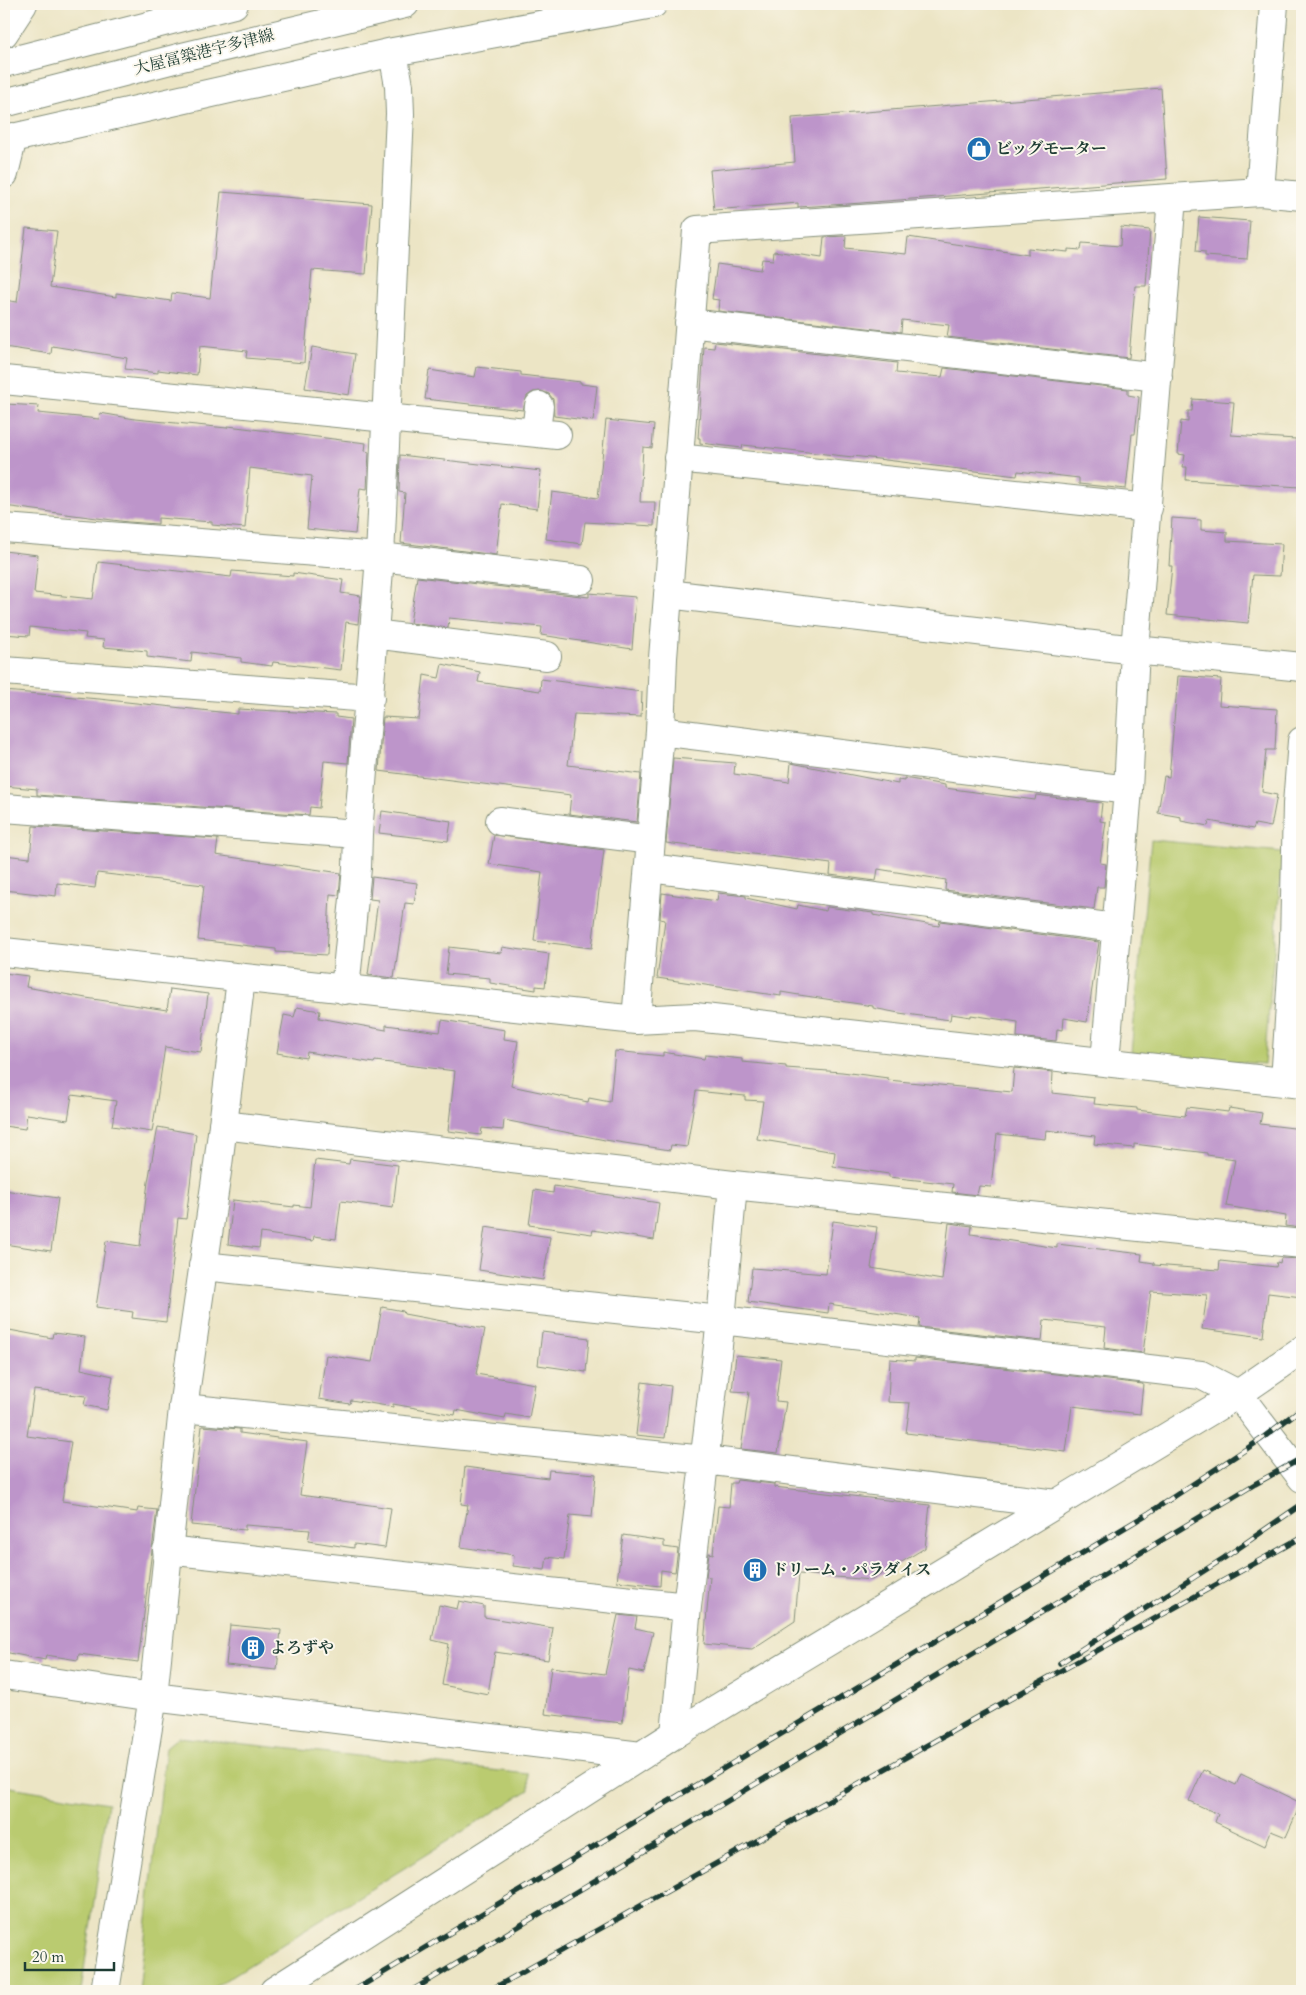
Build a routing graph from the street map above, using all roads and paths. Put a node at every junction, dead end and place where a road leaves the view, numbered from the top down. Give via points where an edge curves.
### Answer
1 (23, 4) edge
2 (234, 4) edge
3 (405, 4) edge
4 (653, 4) edge
5 (1274, 4) edge
6 (4, 31) edge
7 (393, 52) junction
8 (4, 63) edge
9 (4, 103) edge
10 (8, 138) edge
11 (4, 174) edge
12 (1260, 192) junction
13 (1302, 196) edge
14 (1172, 198) junction
15 (689, 323) junction
16 (1158, 377) junction
17 (4, 380) edge
18 (387, 418) junction
19 (544, 424) dead end
20 (678, 458) junction
21 (1148, 508) junction
22 (4, 528) edge
23 (380, 557) junction
24 (581, 580) dead end
25 (668, 594) junction
26 (374, 634) junction
27 (1135, 650) junction
28 (547, 656) dead end
29 (1302, 667) edge
30 (4, 671) edge
31 (370, 698) junction
32 (660, 730) junction
33 (1302, 741) edge
34 (1128, 790) junction
35 (1300, 804) edge
36 (4, 808) edge
37 (500, 821) dead end
38 (358, 834) junction
39 (651, 840) junction
40 (650, 868) junction
41 (1116, 928) junction
42 (1298, 944) edge
43 (4, 952) edge
44 (241, 979) junction
45 (345, 990) junction
46 (636, 1020) junction
47 (1105, 1062) junction
48 (1293, 1083) edge
49 (223, 1124) junction
50 (733, 1185) junction
51 (1302, 1244) edge
52 (203, 1266) junction
53 (721, 1320) junction
54 (1302, 1350) edge
55 (1238, 1394) junction
56 (184, 1408) junction
57 (705, 1460) junction
58 (1302, 1478) edge
59 (1056, 1504) junction
60 (167, 1550) junction
61 (687, 1607) junction
62 (4, 1675) edge
63 (153, 1698) junction
64 (675, 1734) junction
65 (641, 1756) junction
66 (106, 1991) edge
67 (274, 1991) edge

1 - 6 street
2 - 8 street
3 - 9 street, 大屋冨築港宇多津線
4 - 7 street
5 - 12 street
7 - 10 street
7 - 18 street via 400,114
10 - 11 street
12 - 13 street
12 - 14 street
14 - 15 street via 697,230
14 - 16 street
15 - 16 street
15 - 20 street
16 - 21 street
17 - 18 street
18 - 19 street
18 - 23 street
20 - 21 street
20 - 25 street
21 - 27 street
22 - 23 street
23 - 24 street
23 - 26 street
25 - 27 street
25 - 32 street
26 - 28 street
26 - 31 street
27 - 29 street
27 - 34 street
30 - 31 street
31 - 38 street
32 - 34 street
32 - 39 street
33 - 35 street
34 - 41 street
35 - 42 street
36 - 38 street
37 - 39 street
38 - 45 street
39 - 40 street
40 - 41 street
40 - 46 street
41 - 47 street
42 - 48 street
43 - 44 street
44 - 45 street
44 - 49 street
45 - 46 street
46 - 47 street via 696,1017
47 - 48 street
49 - 50 street
49 - 52 street
50 - 51 street
50 - 53 street
52 - 53 street
52 - 56 street
53 - 55 street via 1201,1375
53 - 57 street
54 - 55 street
55 - 58 street
55 - 59 street
56 - 57 street
56 - 60 street
57 - 59 street
57 - 61 street
59 - 64 street
60 - 61 street
60 - 63 street
61 - 64 street
62 - 63 street
63 - 65 street
63 - 66 street
64 - 65 street
65 - 67 street

